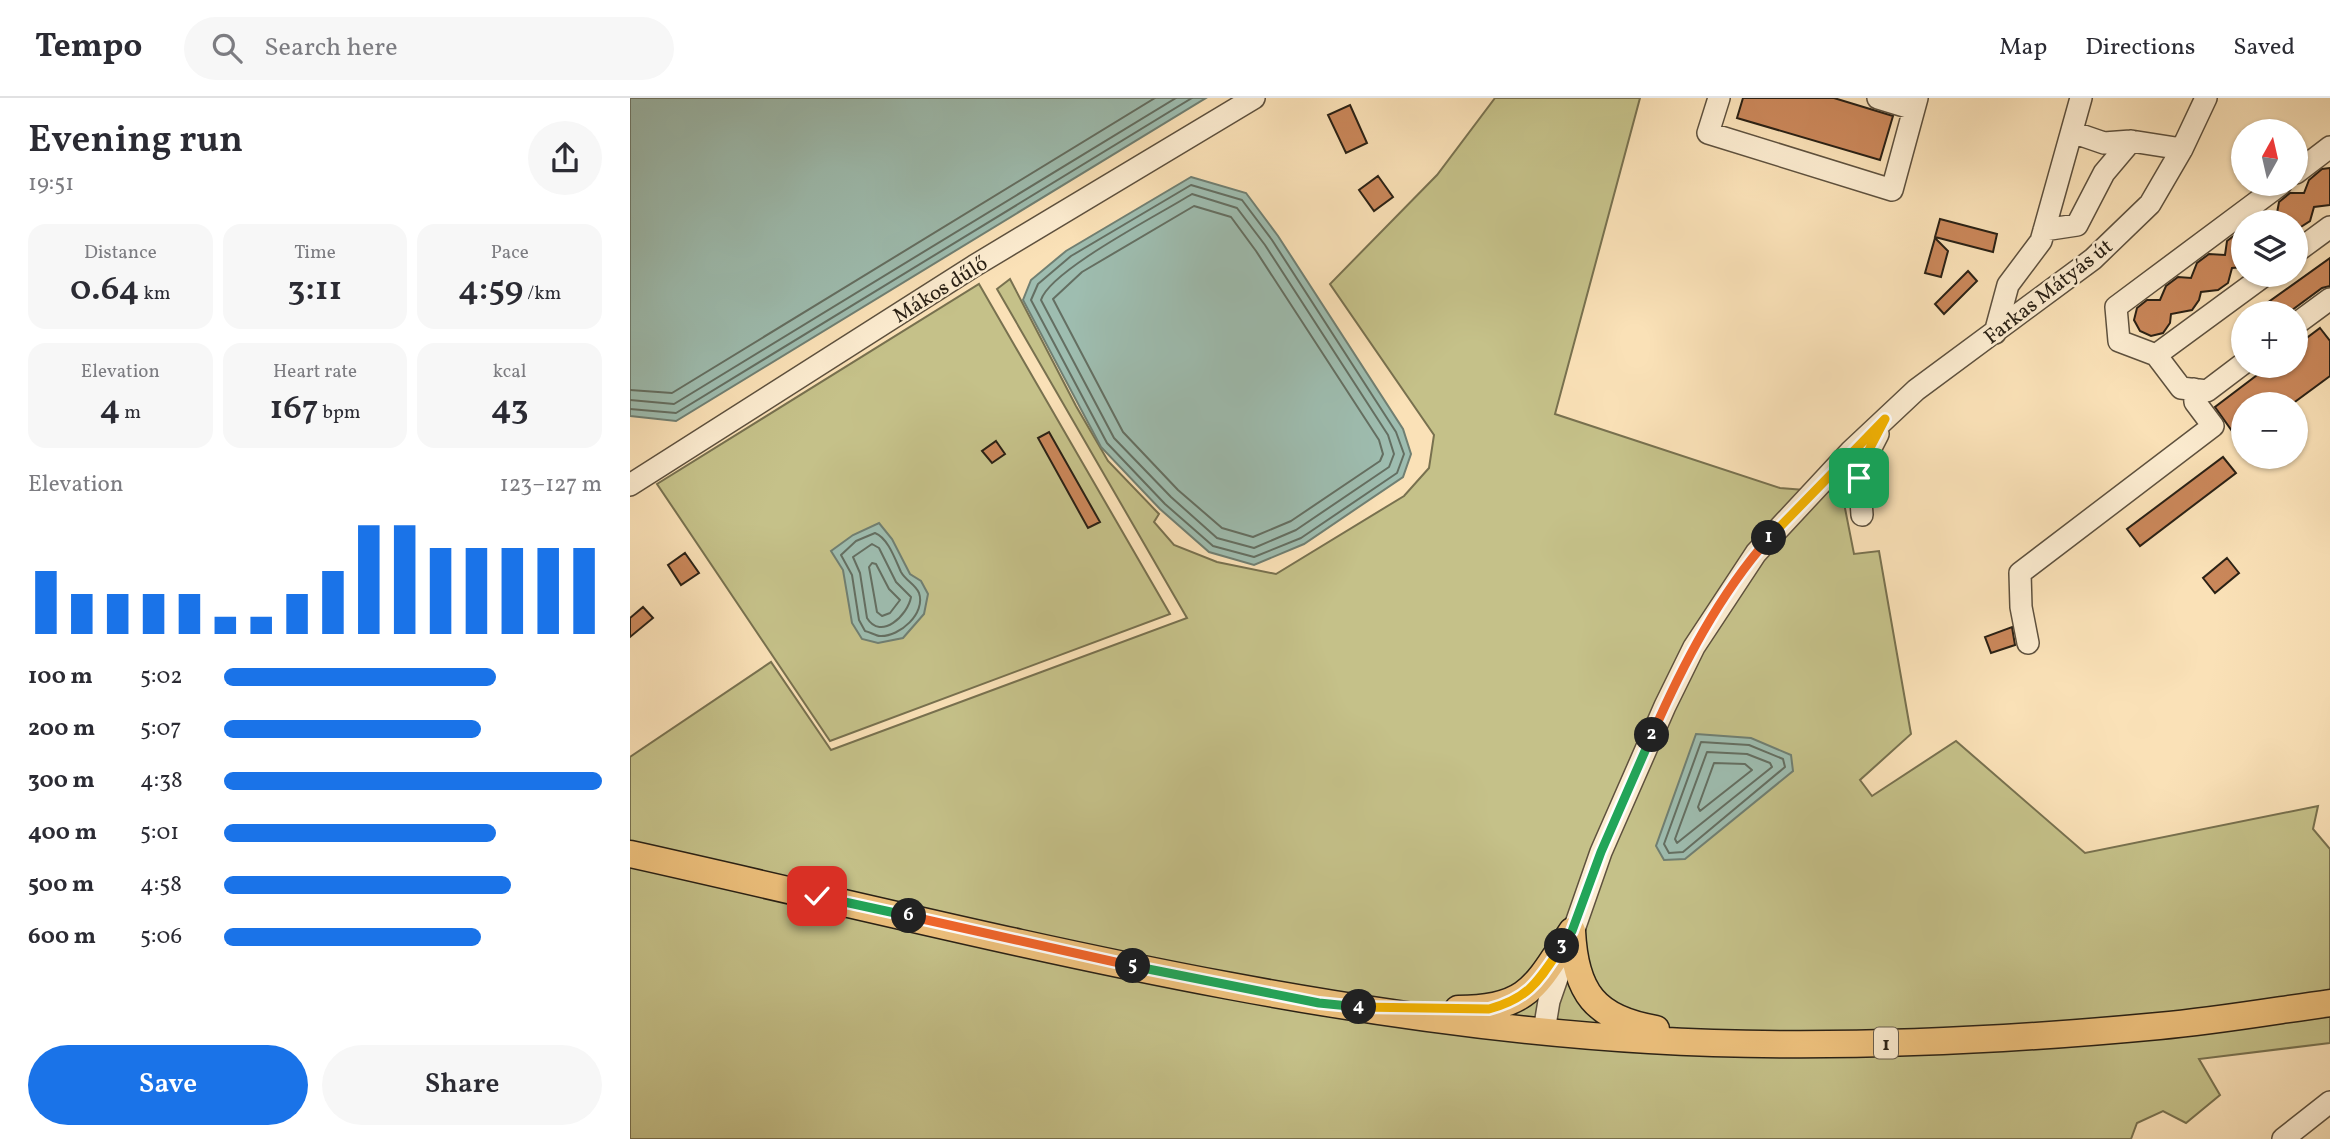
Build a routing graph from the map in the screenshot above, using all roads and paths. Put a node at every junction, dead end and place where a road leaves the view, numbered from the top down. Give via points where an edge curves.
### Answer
1 (1254, 98) edge
2 (1719, 98) edge
3 (1878, 98) edge
4 (2081, 98) edge
5 (2206, 98) edge
6 (1916, 103) edge
7 (2072, 132) junction
8 (2130, 141) junction
9 (2330, 148) edge
10 (2182, 149) junction
11 (2308, 164) edge
12 (2265, 196) edge
13 (2330, 227) edge
14 (2044, 230) junction
15 (2308, 243) edge
16 (2248, 287) edge
17 (2330, 299) edge
18 (2308, 315) edge
19 (1995, 333) junction
20 (2155, 355) junction
21 (2231, 372) edge
22 (2194, 389) junction
23 (1885, 419) junction
24 (630, 485) edge
25 (1862, 515) dead end
26 (2028, 643) dead end
27 (630, 854) edge
28 (1572, 931) junction
29 (2330, 1003) edge
30 (1348, 1007) junction
31 (1544, 1031) junction
32 (1646, 1033) junction
33 (2330, 1102) edge
34 (2283, 1139) edge

1 - 24 street, Mákos dűlő via 974,266
2 - 6 street via 1708,133 1892,190
3 - 6 street
4 - 7 street
5 - 10 street, Farkas Mátyás út
7 - 8 street via 2104,143
7 - 14 street
8 - 10 street
8 - 14 street via 2104,173 2077,225
9 - 11 street
10 - 19 street, Farkas Mátyás út via 2150,204 2093,259
12 - 20 street via 2116,307 2119,341
13 - 15 street
14 - 19 street via 2041,241 2008,285
16 - 20 street
17 - 18 street
19 - 23 street, Farkas Mátyás út via 1916,390
20 - 22 street via 2181,388
21 - 22 street via 2207,390
22 - 26 street via 2195,402 2213,426 2020,573
23 - 25 street via 1858,471
23 - 28 street, Farkas Mátyás út via 1756,553 1694,647 1601,852
27 - 30 main road, 1 via 1097,958
28 - 30 main road via 1534,987 1509,1003 1489,1009
28 - 31 street, Farkas Mátyás út
28 - 32 main road via 1574,962 1583,989 1606,1014
29 - 32 main road, 1 via 2163,1026 1824,1046
30 - 31 main road, 1
31 - 32 main road, 1
33 - 34 street

